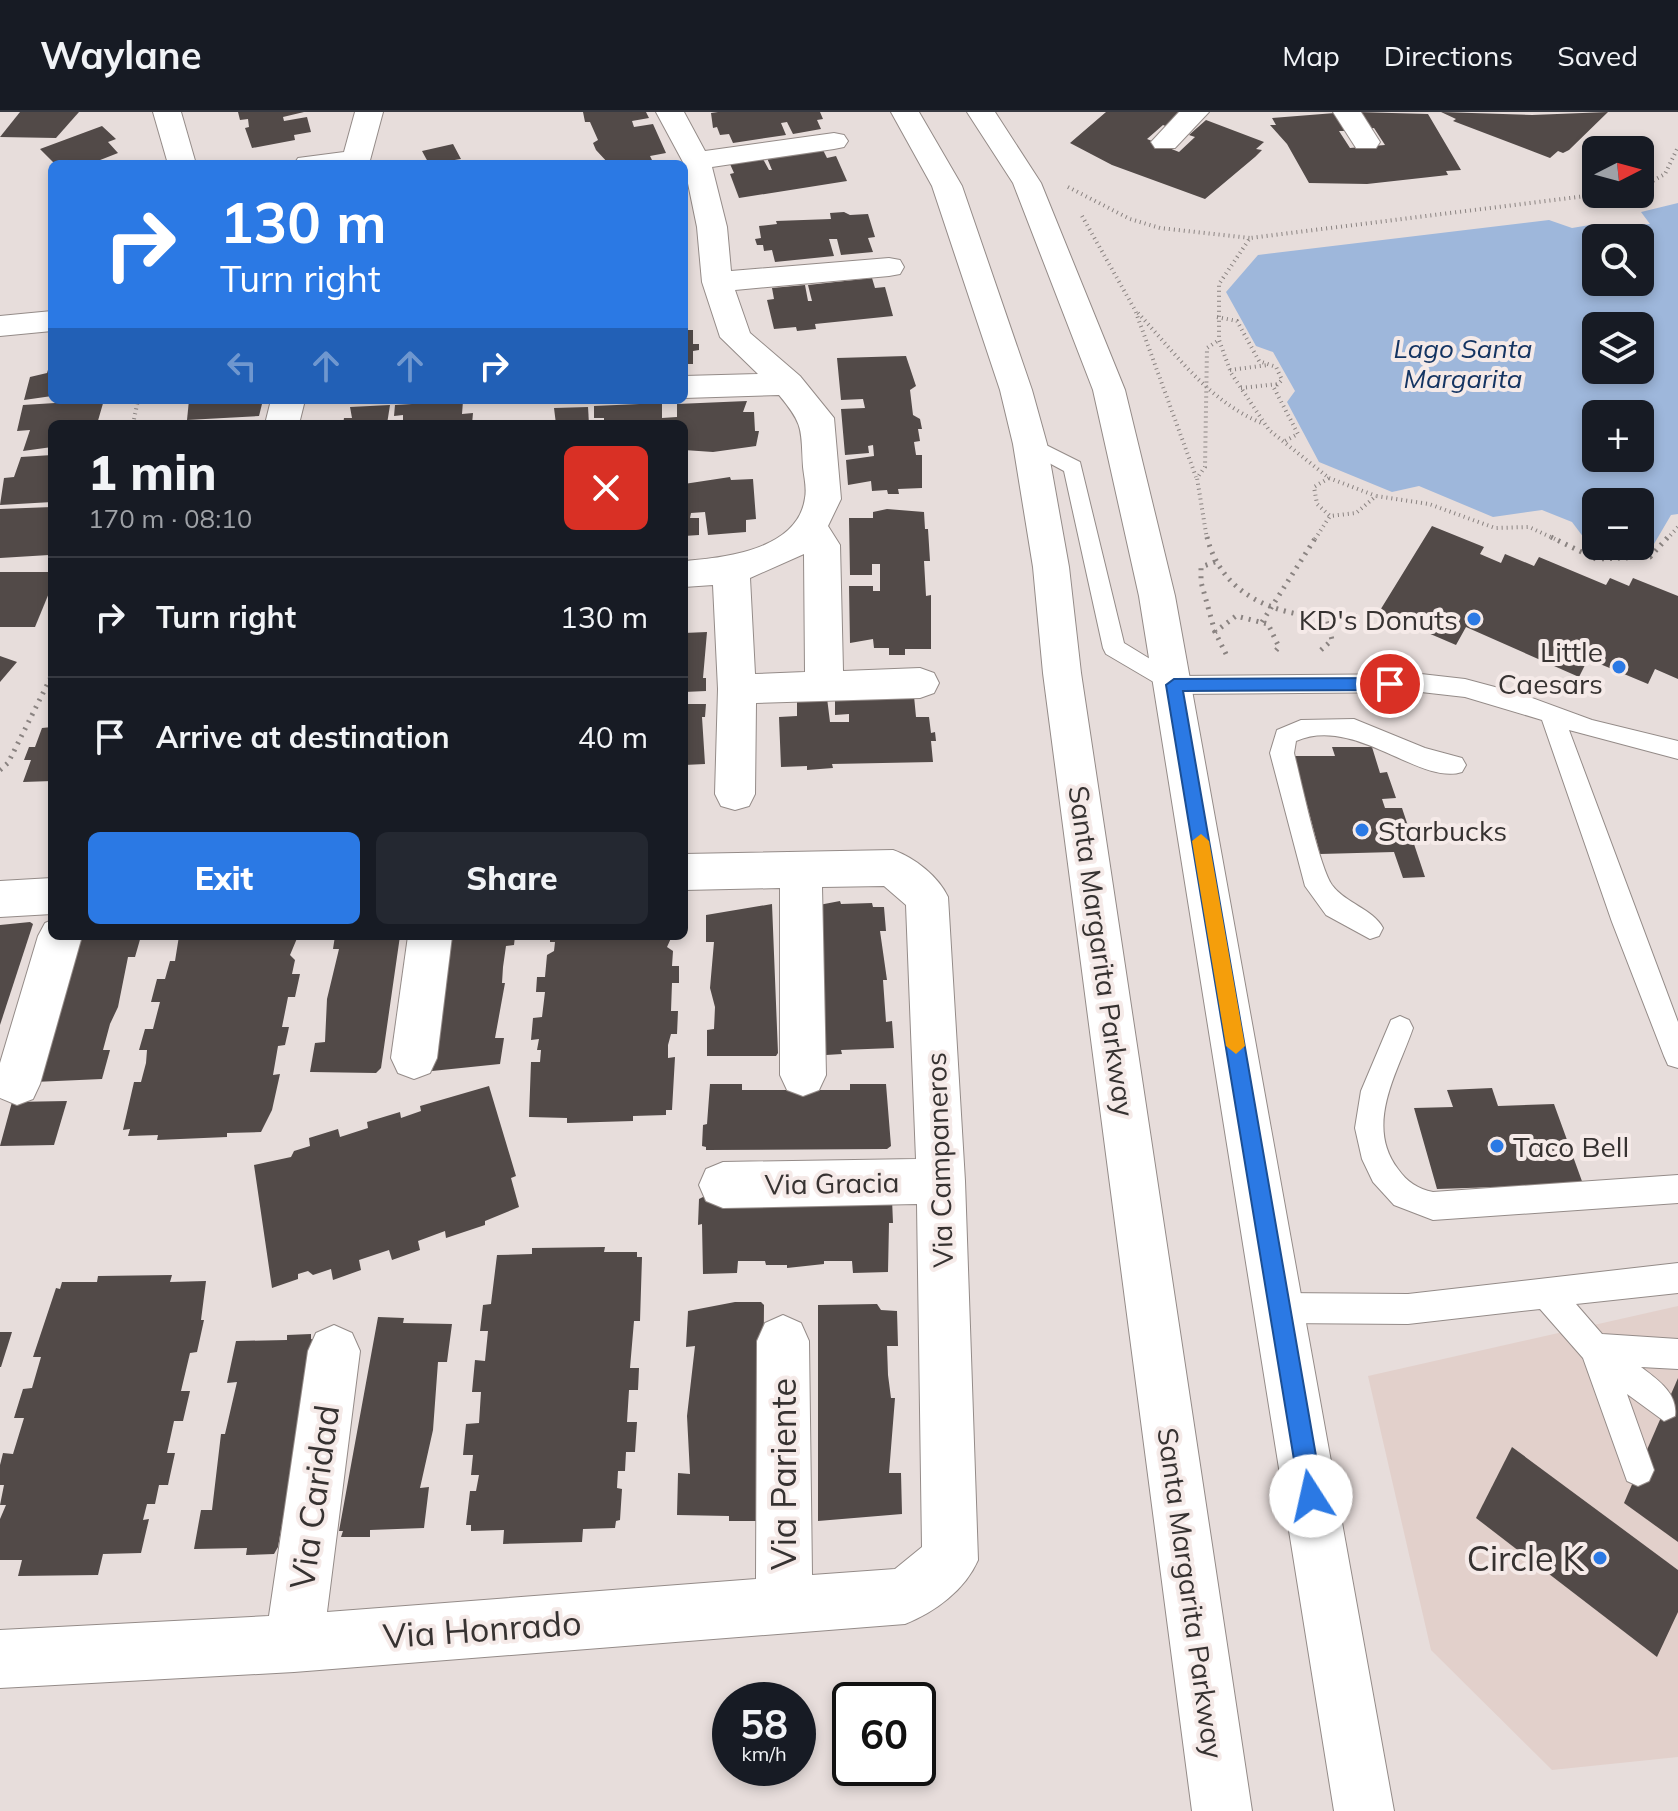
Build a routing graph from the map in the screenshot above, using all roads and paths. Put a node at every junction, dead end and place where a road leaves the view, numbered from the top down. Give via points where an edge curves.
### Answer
1 (167, 112) edge
2 (369, 112) edge
3 (670, 112) edge
4 (905, 112) edge
5 (981, 112) edge
6 (1195, 112) edge
7 (1347, 112) edge
8 (834, 141) dead end
9 (1165, 142) dead end
10 (1366, 142) dead end
11 (1678, 147) edge
12 (181, 160) edge
13 (357, 160) edge
14 (696, 161) junction
15 (1058, 179) dead end
16 (1654, 183) edge
17 (1064, 189) dead end
18 (1582, 196) edge
19 (1071, 200) dead end
20 (1078, 210) dead end
21 (698, 229) edge
22 (1250, 238) junction
23 (889, 267) dead end
24 (717, 282) junction
25 (1135, 310) junction
26 (1217, 317) junction
27 (48, 321) edge
28 (0, 326) edge
29 (1219, 340) junction
30 (1269, 365) junction
31 (1230, 370) junction
32 (788, 384) junction
33 (1279, 384) junction
34 (1205, 386) junction
35 (688, 387) edge
36 (1241, 388) junction
37 (1265, 424) junction
38 (1283, 442) junction
39 (1030, 444) junction
40 (1197, 478) junction
41 (1329, 478) junction
42 (1376, 496) junction
43 (1330, 516) junction
44 (810, 526) junction
45 (1678, 527) edge
46 (1215, 562) junction
47 (731, 571) junction
48 (688, 574) edge
49 (1271, 605) junction
50 (1357, 616) dead end
51 (1327, 619) junction
52 (1262, 622) junction
53 (1215, 632) junction
54 (1311, 651) dead end
55 (1287, 652) dead end
56 (1229, 659) dead end
57 (48, 683) edge
58 (920, 683) dead end
59 (1174, 685) junction
60 (824, 686) junction
61 (737, 689) junction
62 (1552, 716) junction
63 (1678, 750) edge
64 (1454, 765) dead end
65 (0, 770) edge
66 (735, 794) dead end
67 (801, 869) junction
68 (688, 872) edge
69 (48, 896) edge
70 (0, 899) edge
71 (1370, 928) dead end
72 (59, 940) edge
73 (429, 940) edge
74 (1400, 1028) dead end
75 (1678, 1056) edge
76 (414, 1058) dead end
77 (803, 1075) dead end
78 (17, 1084) dead end
79 (941, 1181) junction
80 (723, 1185) dead end
81 (1678, 1189) edge
82 (1678, 1278) edge
83 (1546, 1293) junction
84 (1279, 1308) junction
85 (783, 1341) dead end
86 (1595, 1349) junction
87 (334, 1351) dead end
88 (1678, 1354) edge
89 (1664, 1405) dead end
90 (1638, 1470) dead end
91 (950, 1560) joint
92 (784, 1608) junction
93 (294, 1643) junction
94 (0, 1659) edge
95 (1222, 1811) edge
96 (1364, 1811) edge

1 - 12 street
2 - 13 street
3 - 14 street
4 - 39 street, Santa Margarita Parkway via 947,186
5 - 59 street via 1027,183 1109,390
6 - 9 street
7 - 10 street
8 - 14 street
11 - 16 path via 1671,169
14 - 21 street
15 - 22 path via 1103,206 1160,228
17 - 19 path
18 - 22 path
20 - 25 path
21 - 24 street
22 - 26 path via 1219,284
23 - 24 street
24 - 32 street via 736,337
25 - 34 path
25 - 40 path
26 - 29 path
26 - 30 path via 1237,321 1259,361
27 - 28 street
29 - 31 path
29 - 34 path via 1207,348
30 - 31 path
30 - 33 path via 1276,367
31 - 36 path
32 - 35 street
32 - 44 street via 817,418 823,499
33 - 36 path
33 - 38 path via 1274,388 1298,434
34 - 37 path via 1245,418
34 - 40 path via 1205,467
36 - 37 path
37 - 38 path
38 - 41 path
39 - 59 lane via 1073,467 1114,648
39 - 95 street, Santa Margarita Parkway
40 - 46 path
41 - 42 path
41 - 43 path via 1314,487 1317,504
42 - 43 path via 1352,516
42 - 45 path via 1429,504 1495,528 1529,527 1596,559 1650,557
43 - 49 path
44 - 47 street via 788,549
44 - 60 street via 822,545
46 - 49 path via 1249,598
46 - 53 path via 1201,567
47 - 48 street
47 - 61 street
49 - 51 path
49 - 52 path
50 - 51 path
51 - 54 path via 1332,640 1325,650
52 - 53 path via 1236,616
52 - 55 path via 1279,647 1273,655
53 - 56 path
57 - 65 path
58 - 60 street
59 - 62 lane via 1421,683 1513,700
59 - 84 street
60 - 61 street
61 - 66 street
62 - 63 lane
62 - 75 lane
64 - 71 lane via 1354,728 1301,729 1285,736 1282,753 1318,886 1335,907
67 - 68 street, Via Campaneros
67 - 77 street
67 - 79 street, Via Campaneros via 893,868 927,897
69 - 70 street
72 - 78 street
73 - 76 street
74 - 81 lane via 1373,1098 1370,1128 1378,1163 1402,1196 1433,1206
79 - 80 street, Via Gracia
79 - 91 street, Via Campaneros
82 - 83 lane
83 - 84 lane via 1408,1309
83 - 86 lane
84 - 96 street
85 - 92 street, Via Pariente
86 - 88 lane
86 - 89 lane
86 - 90 lane
87 - 93 street, Via Caridad
91 - 92 street, Via Honrado via 905,1596
92 - 93 street, Via Honrado
93 - 94 street, Via Honrado

